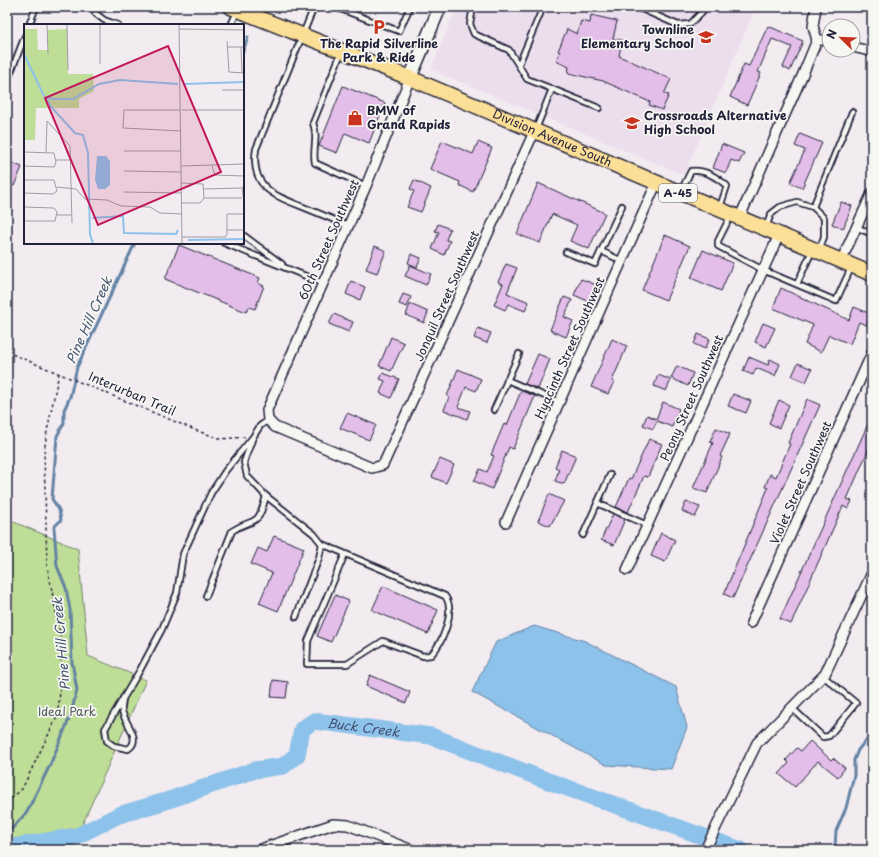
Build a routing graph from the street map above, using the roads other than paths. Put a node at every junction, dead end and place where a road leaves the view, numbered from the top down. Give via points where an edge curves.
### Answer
1 (36, 7) edge
2 (96, 7) edge
3 (314, 7) edge
4 (335, 7) edge
5 (410, 7) edge
6 (440, 7) edge
7 (473, 7) edge
8 (543, 7) edge
9 (637, 7) edge
10 (704, 7) edge
11 (816, 7) edge
12 (234, 8) edge
13 (29, 24) edge
14 (115, 24) edge
15 (231, 24) edge
16 (301, 35) junction
17 (24, 39) edge
18 (817, 40) junction
19 (821, 40) edge
20 (861, 49) edge
21 (872, 50) edge
22 (342, 51) junction
23 (519, 64) junction
24 (410, 78) junction
25 (7, 82) edge
26 (552, 89) junction
27 (598, 108) dead end
28 (852, 112) dead end
29 (534, 132) junction
30 (656, 184) junction
31 (366, 186) junction
32 (680, 194) junction
33 (872, 194) edge
34 (622, 206) dead end
35 (813, 207) junction
36 (729, 215) junction
37 (348, 226) junction
38 (856, 227) junction
39 (764, 230) junction
40 (872, 234) edge
41 (779, 235) junction
42 (244, 236) edge
43 (226, 244) edge
44 (601, 251) junction
45 (816, 251) junction
46 (566, 252) dead end
47 (622, 261) junction
48 (846, 264) junction
49 (288, 269) junction
50 (763, 270) junction
51 (872, 274) edge
52 (323, 283) junction
53 (797, 284) junction
54 (872, 353) edge
55 (519, 354) dead end
56 (868, 374) edge
57 (507, 380) junction
58 (559, 402) junction
59 (494, 410) dead end
60 (267, 415) junction
61 (253, 437) junction
62 (610, 475) dead end
63 (266, 496) junction
64 (597, 503) junction
65 (506, 522) dead end
66 (648, 525) junction
67 (583, 536) dead end
68 (322, 544) junction
69 (345, 554) junction
70 (627, 570) dead end
71 (872, 573) edge
72 (206, 596) dead end
73 (296, 617) dead end
74 (752, 622) dead end
75 (823, 676) junction
76 (123, 698) junction
77 (792, 708) junction
78 (258, 850) edge
79 (412, 850) edge
80 (705, 850) edge

1 - 13 lane
2 - 14 lane via 95,13
3 - 16 lane
4 - 5 lane via 399,31
6 - 24 main road
7 - 23 lane via 470,24 474,34 509,50
8 - 23 lane
9 - 10 lane via 678,25 690,24
11 - 18 street via 813,26
12 - 15 lane
12 - 16 main road, Division Avenue South / A-45
16 - 22 main road, Division Avenue South / A-45
16 - 37 lane via 256,149 255,168 258,177 270,192
17 - 25 lane
18 - 19 street
18 - 36 street via 803,74
20 - 21 street
22 - 24 main road, Division Avenue South / A-45
22 - 31 lane via 313,123 317,134 313,152 315,163
23 - 26 lane via 527,79
24 - 29 main road, Division Avenue South / A-45
24 - 31 street, 60th Street Southwest
26 - 27 lane
26 - 29 lane
28 - 35 lane
29 - 30 main road, Division Avenue South / A-45
29 - 60 street, Jonquil Street Southwest via 386,460 380,467 372,468 275,427
30 - 32 main road, Division Avenue South / A-45
30 - 47 street, Hyacinth Street Southwest
31 - 37 street, 60th Street Southwest
32 - 36 main road, Division Avenue South / A-45
32 - 36 lane via 691,171 699,169 720,179 727,186
33 - 38 street
34 - 44 lane
35 - 39 lane via 797,202 780,207 771,214
35 - 45 lane via 824,218 824,237
36 - 39 main road, Division Avenue South / A-45
36 - 50 lane via 718,246
37 - 52 street, 60th Street Southwest
38 - 40 lane
38 - 48 street
39 - 41 main road, Division Avenue South / A-45
41 - 45 main road, Division Avenue South / A-45
41 - 50 street, Peony Street Southwest
42 - 49 lane
43 - 49 lane
44 - 46 lane via 595,264
44 - 47 lane
45 - 48 main road, Division Avenue South / A-45
45 - 53 lane
47 - 58 street, Hyacinth Street Southwest
48 - 51 main road, Division Avenue South / A-45
48 - 53 lane via 836,301
49 - 52 lane
50 - 53 lane
50 - 66 street, Peony Street Southwest
52 - 60 street, 60th Street Southwest
54 - 56 street, Violet Street Southwest
55 - 57 lane
56 - 74 street, Violet Street Southwest
57 - 58 lane
57 - 59 lane
58 - 65 street, Hyacinth Street Southwest
60 - 61 lane
61 - 63 lane via 246,452 244,467 247,476
61 - 76 lane via 226,470 205,506 183,554 175,601
62 - 64 lane
63 - 68 lane via 314,534
63 - 72 lane via 256,520 232,531
64 - 66 lane
64 - 67 lane
66 - 70 street, Peony Street Southwest
68 - 69 lane
68 - 73 lane
69 - 69 lane via 445,596 450,604 451,613 437,648 431,655 423,656 383,641 347,664 307,664 308,641
71 - 75 street
75 - 77 street
75 - 77 lane via 856,703 829,736 823,737
76 - 76 lane via 122,711 134,737 134,743 128,748 111,744 104,733 108,720
77 - 80 street via 757,743
78 - 79 street via 333,824 348,825

